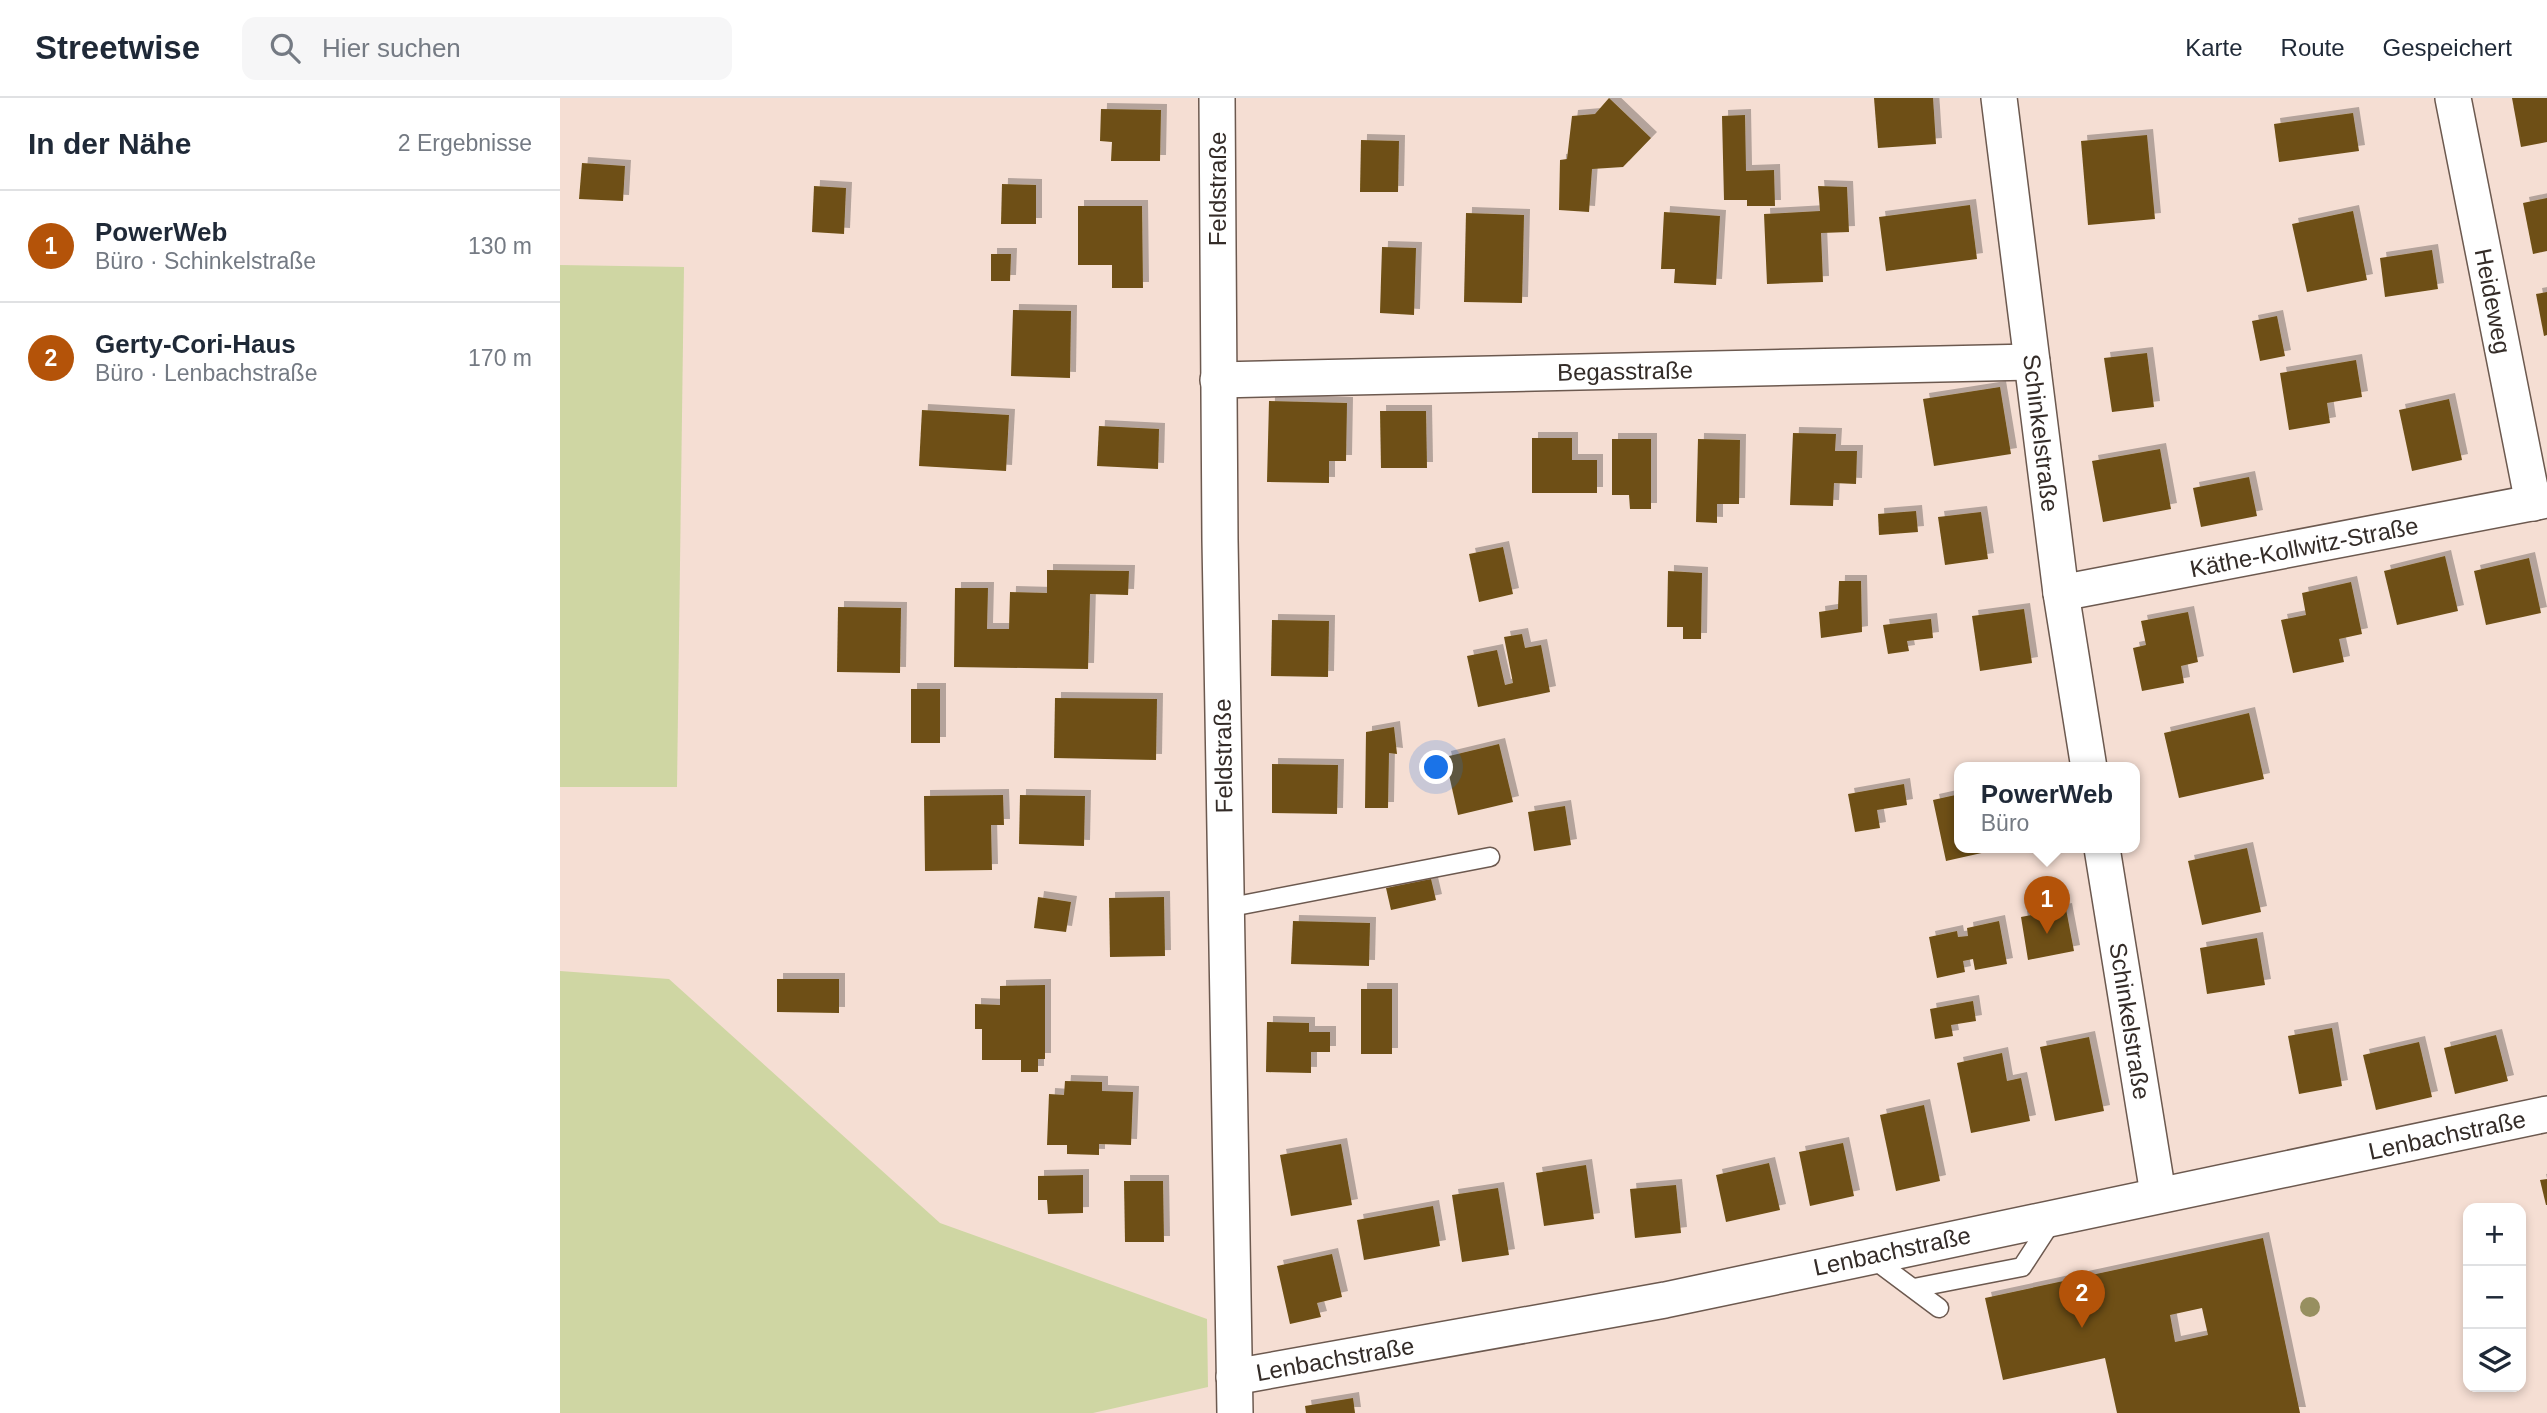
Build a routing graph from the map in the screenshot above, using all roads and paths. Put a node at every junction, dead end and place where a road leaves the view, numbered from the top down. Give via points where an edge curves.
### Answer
1 (1217, 98) edge
2 (1999, 98) edge
3 (2453, 98) edge
4 (2032, 362) junction
5 (1218, 380) junction
6 (2540, 502) edge
7 (2061, 593) junction
8 (2088, 762) edge
9 (2103, 853) edge
10 (1490, 858) dead end
11 (1226, 908) junction
12 (2547, 1114) edge
13 (2158, 1194) junction
14 (2055, 1217) junction
15 (1869, 1256) junction
16 (1914, 1288) junction
17 (1939, 1308) dead end
18 (1234, 1377) junction
19 (1235, 1413) edge

1 - 5 street, Feldstraße
2 - 4 street, Schinkelstraße
3 - 6 street, Heideweg
4 - 5 street, Begasstraße
4 - 7 street, Schinkelstraße
5 - 11 street, Feldstraße
6 - 7 street, Käthe-Kollwitz-Straße
7 - 8 street, Schinkelstraße
9 - 13 street, Schinkelstraße
10 - 11 lane
11 - 18 street, Feldstraße
12 - 13 street, Lenbachstraße
13 - 14 street, Lenbachstraße
14 - 15 street, Lenbachstraße
14 - 16 lane via 2022,1267
15 - 16 lane
15 - 18 street, Lenbachstraße via 1665,1300
16 - 17 lane
18 - 19 street, Feldstraße

